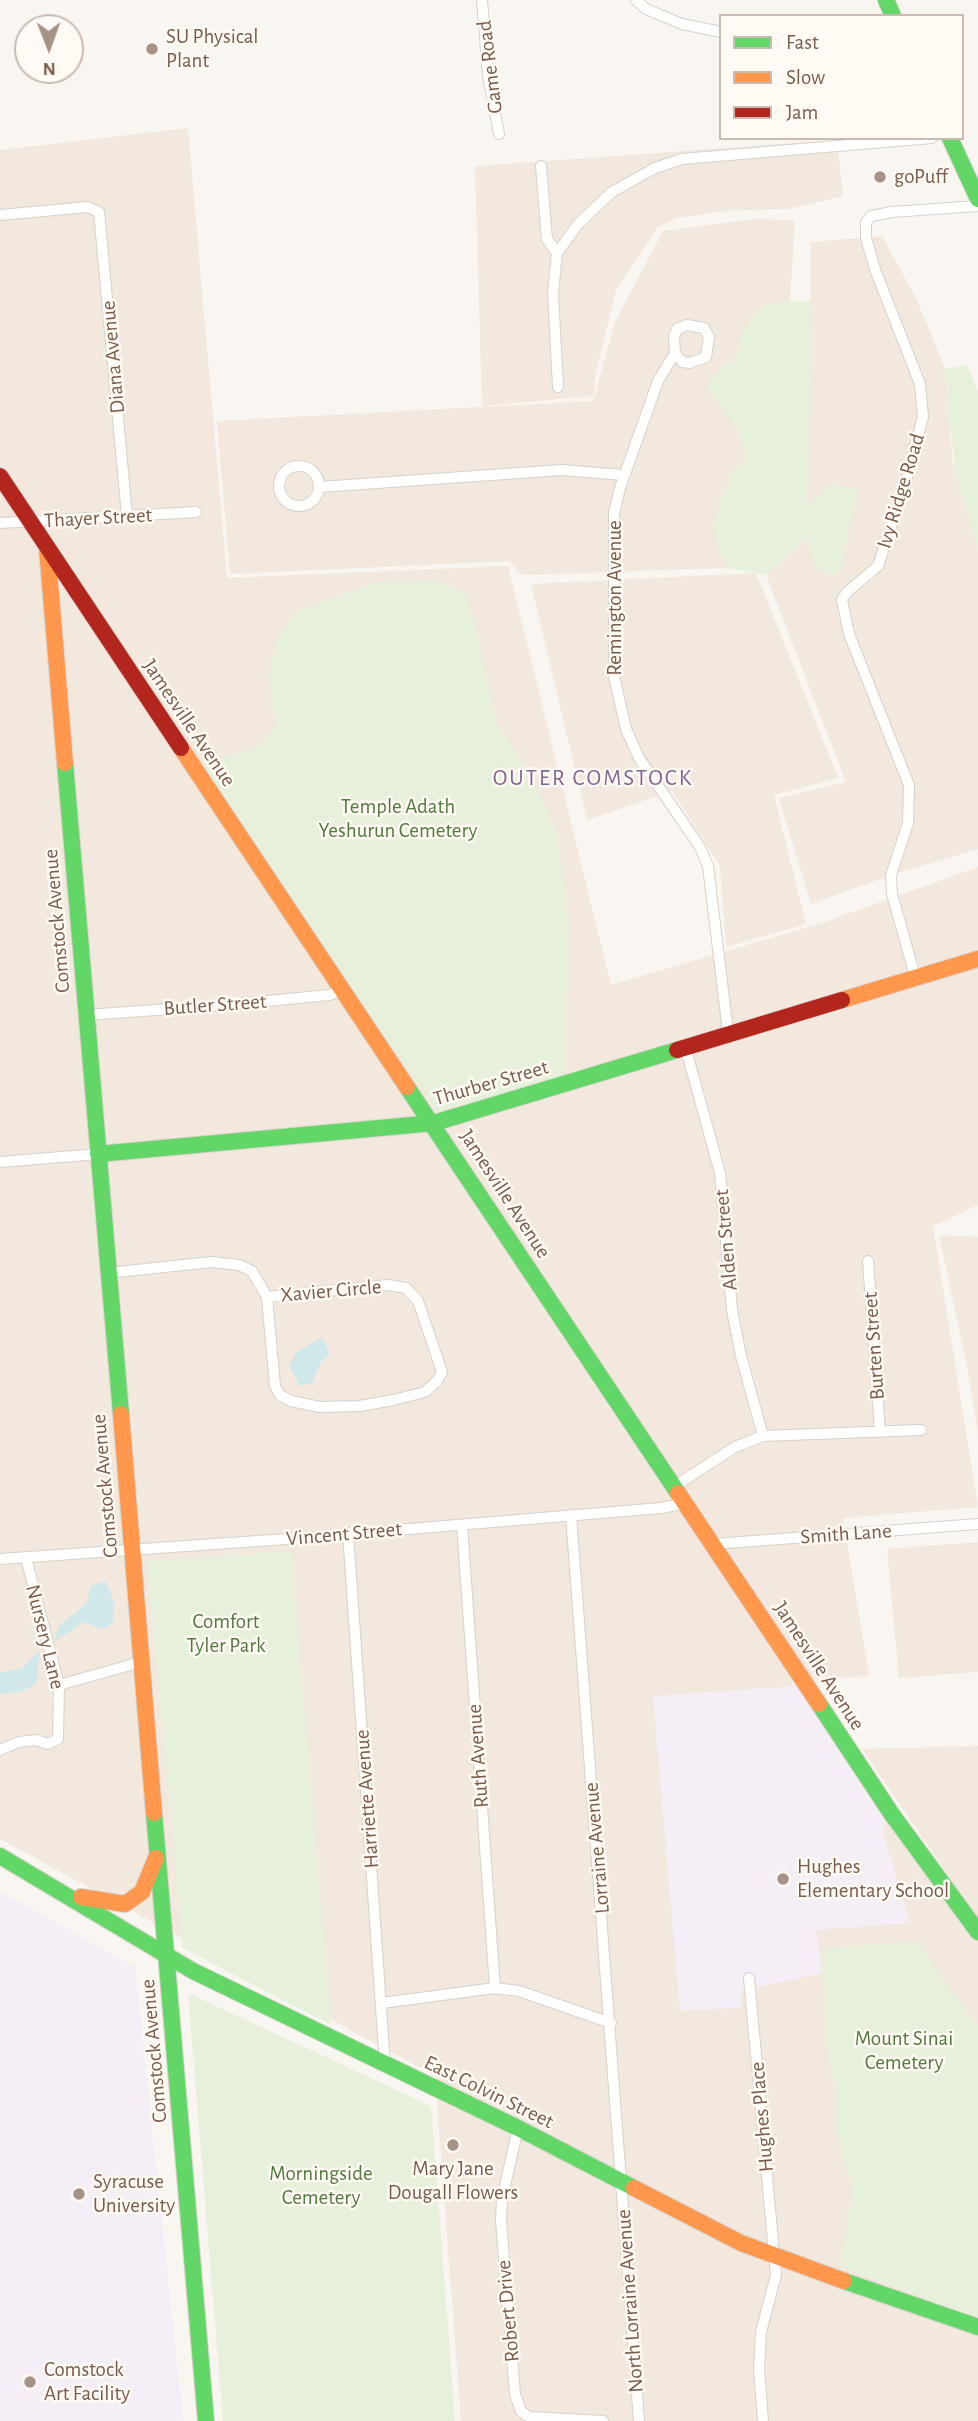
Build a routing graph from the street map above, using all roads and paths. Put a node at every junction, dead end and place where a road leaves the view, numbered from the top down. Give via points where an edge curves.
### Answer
1 (482, 0) edge
2 (636, 0) edge
3 (719, 32) edge
4 (499, 134) dead end
5 (908, 140) edge
6 (951, 140) edge
7 (541, 166) dead end
8 (978, 199) edge
9 (978, 206) edge
10 (0, 215) edge
11 (558, 253) junction
12 (675, 353) dead end
13 (558, 387) dead end
14 (624, 475) junction
15 (0, 476) edge
16 (320, 487) dead end
17 (196, 512) dead end
18 (127, 516) junction
19 (30, 521) junction
20 (0, 523) edge
21 (47, 548) junction
22 (978, 959) edge
23 (915, 976) junction
24 (343, 990) junction
25 (87, 1015) junction
26 (728, 1032) junction
27 (685, 1046) junction
28 (434, 1123) junction
29 (98, 1154) junction
30 (0, 1162) edge
31 (868, 1261) dead end
32 (108, 1273) junction
33 (267, 1297) junction
34 (921, 1430) dead end
35 (880, 1432) junction
36 (763, 1436) junction
37 (675, 1486) junction
38 (686, 1503) junction
39 (571, 1516) junction
40 (978, 1524) edge
41 (462, 1525) junction
42 (348, 1532) junction
43 (714, 1545) junction
44 (132, 1550) junction
45 (26, 1558) junction
46 (0, 1559) edge
47 (141, 1662) junction
48 (59, 1685) junction
49 (0, 1749) edge
50 (158, 1852) junction
51 (0, 1856) edge
52 (65, 1893) junction
53 (978, 1932) edge
54 (167, 1955) junction
55 (750, 1978) dead end
56 (495, 1988) junction
57 (382, 2003) junction
58 (611, 2023) junction
59 (385, 2064) junction
60 (518, 2128) junction
61 (622, 2181) junction
62 (774, 2256) junction
63 (978, 2327) edge
64 (206, 2421) edge
65 (603, 2421) edge
66 (639, 2421) edge
67 (763, 2421) edge

1 - 4 street, Game Road via 488,76
2 - 3 street via 682,24
5 - 11 street via 682,159 612,192 578,224
6 - 8 street
7 - 11 street via 547,239
9 - 23 street, Ivy Ridge Road via 892,212 871,216 866,222 876,272 920,384 923,417 878,566 842,600 849,634 909,785 908,823 891,875
10 - 18 street, Diana Avenue via 87,207 99,212
11 - 13 street via 553,294
12 - 14 street, Remington Avenue via 658,381
14 - 16 street via 562,470
14 - 26 street, Remington Avenue via 614,513 612,652 619,706 639,758 701,847 708,866
15 - 19 street, Jamesville Avenue
17 - 18 street, Thayer Street
18 - 19 street, Thayer Street
19 - 20 street, Thayer Street
19 - 21 street, Jamesville Avenue
21 - 24 street, Jamesville Avenue
21 - 25 street, Comstock Avenue
22 - 23 street, Thurber Street
23 - 26 street, Thurber Street
24 - 25 street, Butler Street via 237,1004
24 - 28 street, Jamesville Avenue
25 - 29 street, Comstock Avenue
26 - 27 street, Thurber Street
27 - 28 street, Thurber Street
27 - 36 street, Alden Street via 718,1163 732,1310
28 - 29 street, Thurber Street
28 - 37 street, Jamesville Avenue
29 - 30 street, Thurber Street
29 - 32 street, Comstock Avenue
31 - 35 street, Burten Street
32 - 33 street, Xavier Circle via 211,1262 240,1265 252,1271
32 - 44 street, Comstock Avenue
33 - 33 street, Xavier Circle via 275,1386 291,1401 320,1407 382,1402 425,1392 442,1372 418,1301 406,1288 388,1285
34 - 35 street
35 - 36 street
36 - 37 street via 735,1447
37 - 38 street, Jamesville Avenue
38 - 39 street, Vincent Street
38 - 43 street, Jamesville Avenue
39 - 41 street, Vincent Street
39 - 58 street, Lorraine Avenue
40 - 43 street, Smith Lane
41 - 42 street, Vincent Street
41 - 56 street, Ruth Avenue
42 - 44 street, Vincent Street
42 - 57 street, Harriette Avenue
43 - 53 street, Jamesville Avenue via 891,1813
44 - 45 street, Vincent Street
44 - 47 street, Comstock Avenue
45 - 46 street, Vincent Street
45 - 48 street, Nursery Lane
47 - 48 street
47 - 50 street, Comstock Avenue
48 - 49 street, Nursery Lane via 55,1743 19,1742
50 - 52 street via 142,1892 125,1904
50 - 54 street, Comstock Avenue
51 - 52 street, East Colvin Street
52 - 54 street, East Colvin Street
54 - 59 street, East Colvin Street via 285,2018
54 - 64 street, Comstock Avenue
55 - 62 street, Hughes Place
56 - 57 street
56 - 58 street via 519,1991
57 - 59 street, Harriette Avenue
58 - 61 street, Lorraine Avenue
59 - 60 street, East Colvin Street
60 - 61 street, East Colvin Street
60 - 65 street, Robert Drive via 501,2221 515,2394 521,2411 529,2417
61 - 62 street, East Colvin Street
61 - 66 street, North Lorraine Avenue
62 - 63 street, East Colvin Street
62 - 67 street, Hughes Place via 776,2275 761,2332

